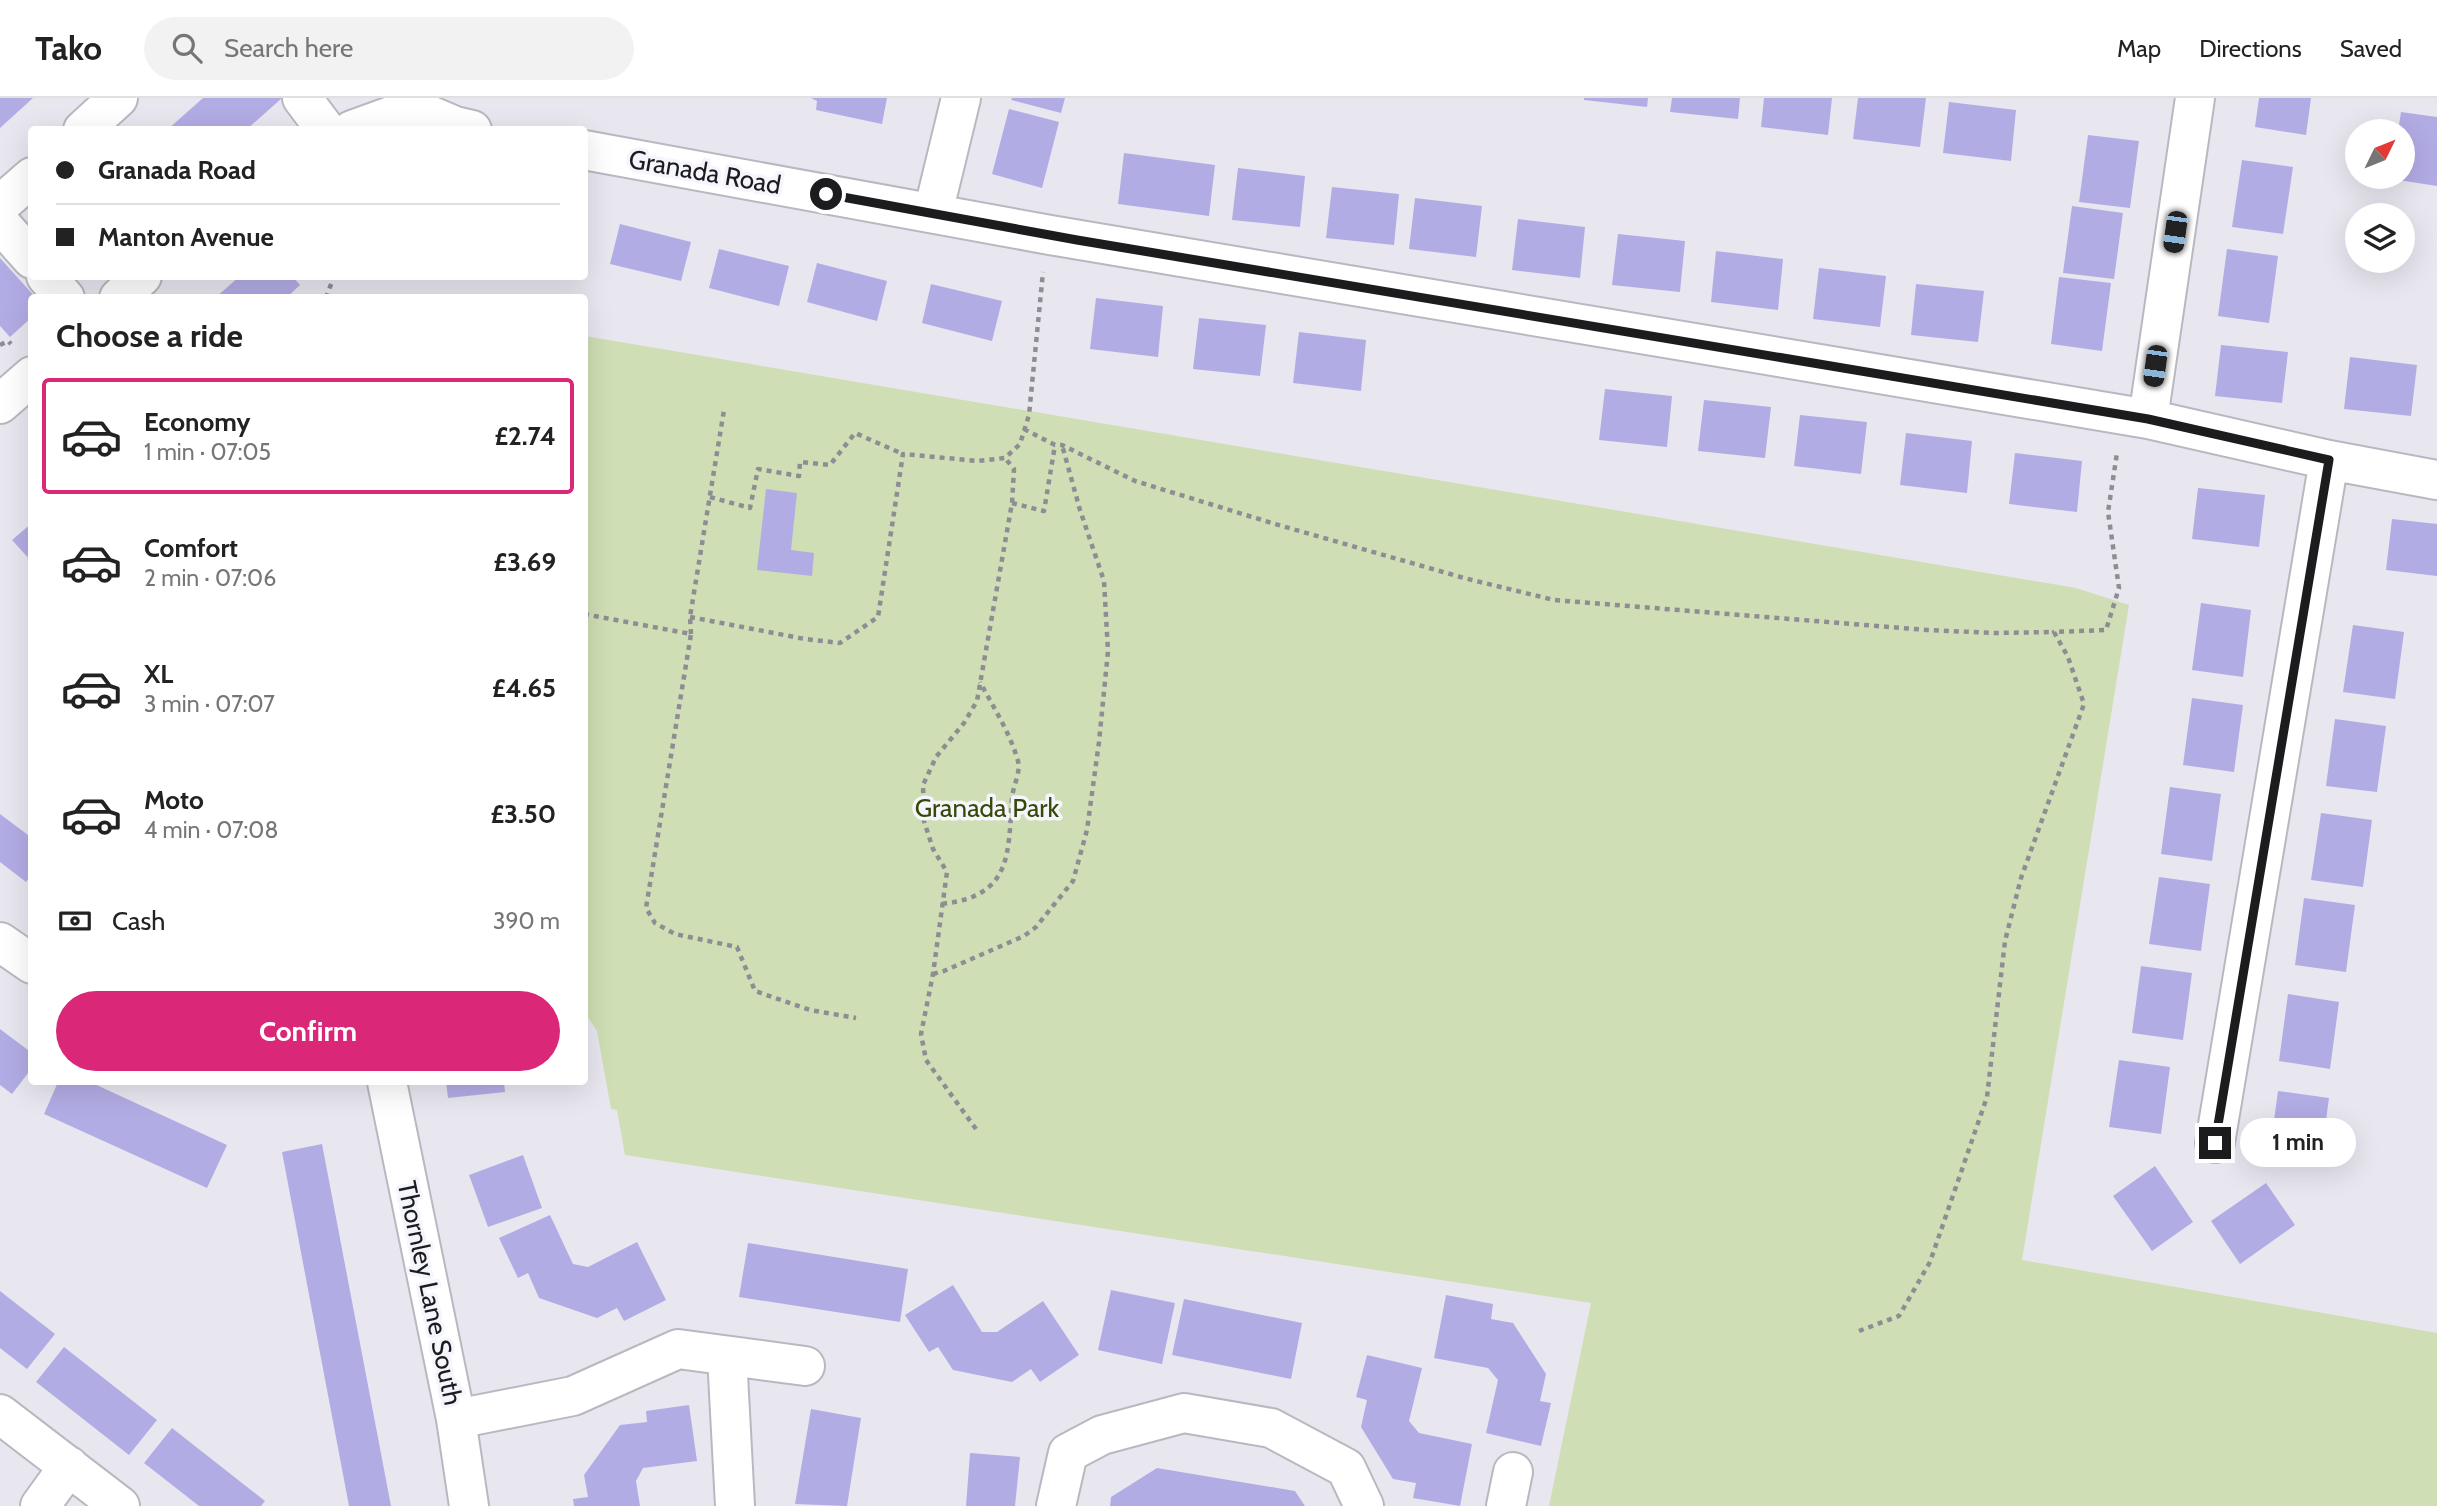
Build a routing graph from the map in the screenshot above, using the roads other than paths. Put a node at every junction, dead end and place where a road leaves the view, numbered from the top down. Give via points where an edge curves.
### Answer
1 (118, 98) edge
2 (302, 98) edge
3 (961, 98) edge
4 (2195, 98) edge
5 (415, 103) edge
6 (87, 126) edge
7 (323, 126) edge
8 (361, 126) edge
9 (455, 126) edge
10 (588, 151) edge
11 (28, 180) edge
12 (0, 205) edge
13 (933, 213) junction
14 (0, 223) edge
15 (28, 254) edge
16 (49, 280) edge
17 (138, 280) edge
18 (62, 294) edge
19 (123, 294) edge
20 (2134, 417) junction
21 (2329, 460) junction
22 (2437, 481) edge
23 (0, 942) edge
24 (28, 961) edge
25 (388, 1085) edge
26 (2215, 1143) dead end
27 (727, 1356) junction
28 (806, 1366) dead end
29 (0, 1414) edge
30 (456, 1419) junction
31 (69, 1466) junction
32 (40, 1506) edge
33 (120, 1506) edge
34 (470, 1506) edge
35 (735, 1506) edge
36 (1056, 1506) edge
37 (1364, 1506) edge

1 - 6 street
2 - 7 street
3 - 13 street
4 - 20 street
5 - 8 street
5 - 9 street
10 - 13 street, Granada Road
11 - 12 street
13 - 20 street, Granada Road
14 - 15 street
16 - 18 street
17 - 19 street
20 - 21 street, Granada Road
21 - 22 street, Granada Road
21 - 26 street
23 - 24 street
25 - 30 street, Thornley Lane South
27 - 28 street
27 - 30 street via 678,1349 573,1396
27 - 35 street
29 - 31 street
30 - 34 street, Thornley Lane South
31 - 32 street
31 - 33 street
36 - 37 street via 1068,1454 1102,1435 1184,1413 1270,1428 1346,1468

